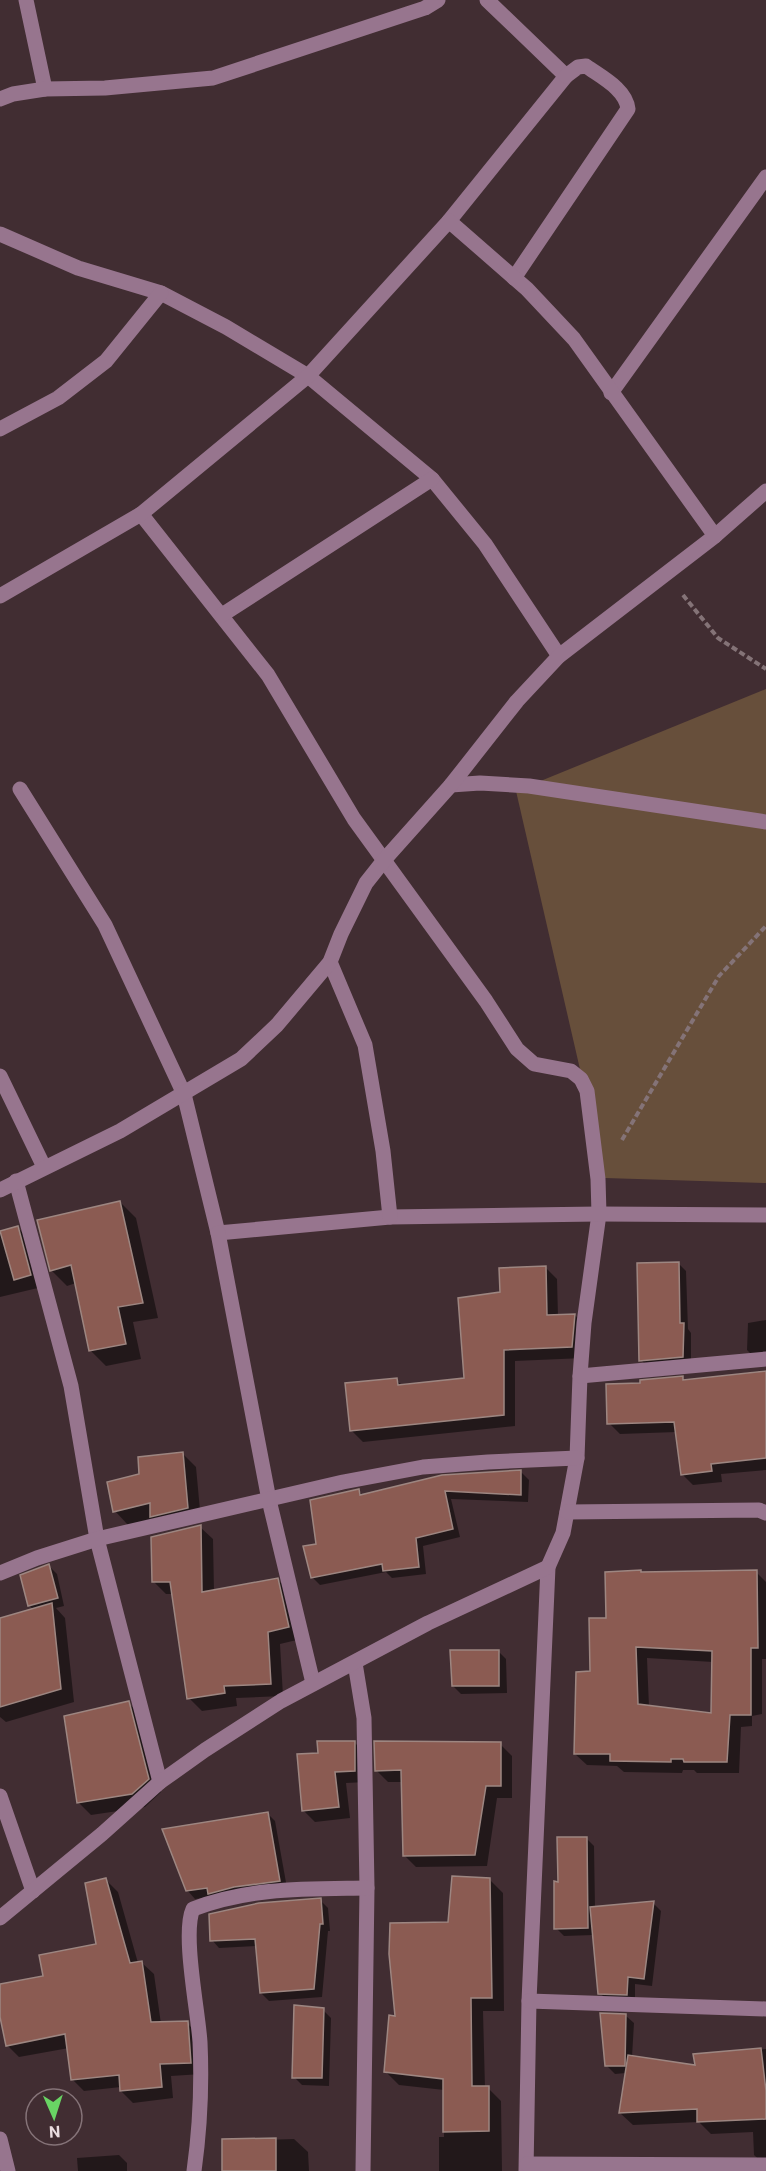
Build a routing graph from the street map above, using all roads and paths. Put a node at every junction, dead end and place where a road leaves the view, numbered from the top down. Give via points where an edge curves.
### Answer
1 (26, 0) edge
2 (438, 0) edge
3 (487, 0) edge
4 (566, 76) junction
5 (45, 89) junction
6 (0, 99) edge
7 (766, 177) edge
8 (449, 221) junction
9 (0, 235) edge
10 (514, 278) junction
11 (161, 293) junction
12 (308, 376) junction
13 (611, 393) junction
14 (0, 429) edge
15 (432, 479) junction
16 (766, 491) edge
17 (141, 514) junction
18 (715, 536) junction
19 (666, 574) junction
20 (0, 596) edge
21 (222, 615) junction
22 (560, 656) junction
23 (766, 669) edge
24 (451, 785) junction
25 (20, 789) dead end
26 (766, 822) edge
27 (385, 859) junction
28 (766, 926) edge
29 (330, 962) junction
30 (0, 1076) edge
31 (184, 1094) junction
32 (44, 1167) junction
33 (598, 1179) junction
34 (16, 1181) junction
35 (0, 1190) edge
36 (599, 1214) junction
37 (766, 1215) edge
38 (390, 1217) junction
39 (218, 1233) junction
40 (766, 1359) edge
41 (580, 1376) junction
42 (577, 1458) junction
43 (269, 1500) junction
44 (567, 1512) junction
45 (766, 1513) edge
46 (97, 1539) junction
47 (548, 1567) junction
48 (0, 1573) edge
49 (355, 1663) junction
50 (313, 1683) junction
51 (160, 1782) junction
52 (0, 1796) edge
53 (367, 1888) junction
54 (33, 1891) junction
55 (0, 1918) edge
56 (529, 2001) junction
57 (766, 2009) edge
58 (0, 2139) edge
59 (766, 2165) edge
60 (527, 2168) edge
61 (8, 2171) edge
62 (194, 2171) edge
63 (363, 2171) edge

1 - 5 street
2 - 5 street via 425,8 213,78
3 - 4 street
4 - 8 street
4 - 10 street via 586,66 623,94 628,109
5 - 6 street
7 - 13 street
8 - 10 street
8 - 12 street
9 - 11 street via 78,268
10 - 13 street via 574,339
11 - 12 street
11 - 14 street via 106,361 58,398
12 - 15 street
12 - 17 street
13 - 18 street
15 - 21 street
15 - 22 street via 485,544
16 - 18 street
17 - 20 street
17 - 21 street
18 - 19 street
19 - 22 street
19 - 23 path via 718,638
21 - 27 street via 268,675 354,819
22 - 24 street via 517,700
24 - 26 street via 529,786
24 - 27 street
25 - 31 street via 105,925
27 - 29 street via 366,883
27 - 33 street via 517,1049 534,1064 571,1071 581,1079 587,1090
28 - 33 path via 720,976
29 - 31 street via 277,1025 241,1059
29 - 38 street via 365,1045
30 - 32 street
31 - 32 street via 120,1131
31 - 39 street
32 - 34 street
33 - 36 street
34 - 35 street
34 - 46 street via 71,1386
36 - 37 street
36 - 38 street
36 - 41 street
38 - 39 street
39 - 43 street
40 - 41 street
41 - 42 street
42 - 43 street via 423,1467
42 - 44 street
43 - 46 street
43 - 50 street
44 - 45 street
44 - 47 street via 563,1533
46 - 48 street
46 - 51 street
47 - 49 street via 428,1623
47 - 56 street
49 - 50 street
49 - 53 street via 364,1718
50 - 51 street via 224,1737
51 - 54 street
52 - 54 street
53 - 62 street via 251,1892 193,1908 189,1928 200,2041
53 - 63 street
54 - 55 street
56 - 57 street
56 - 60 street
58 - 61 street
59 - 60 street

